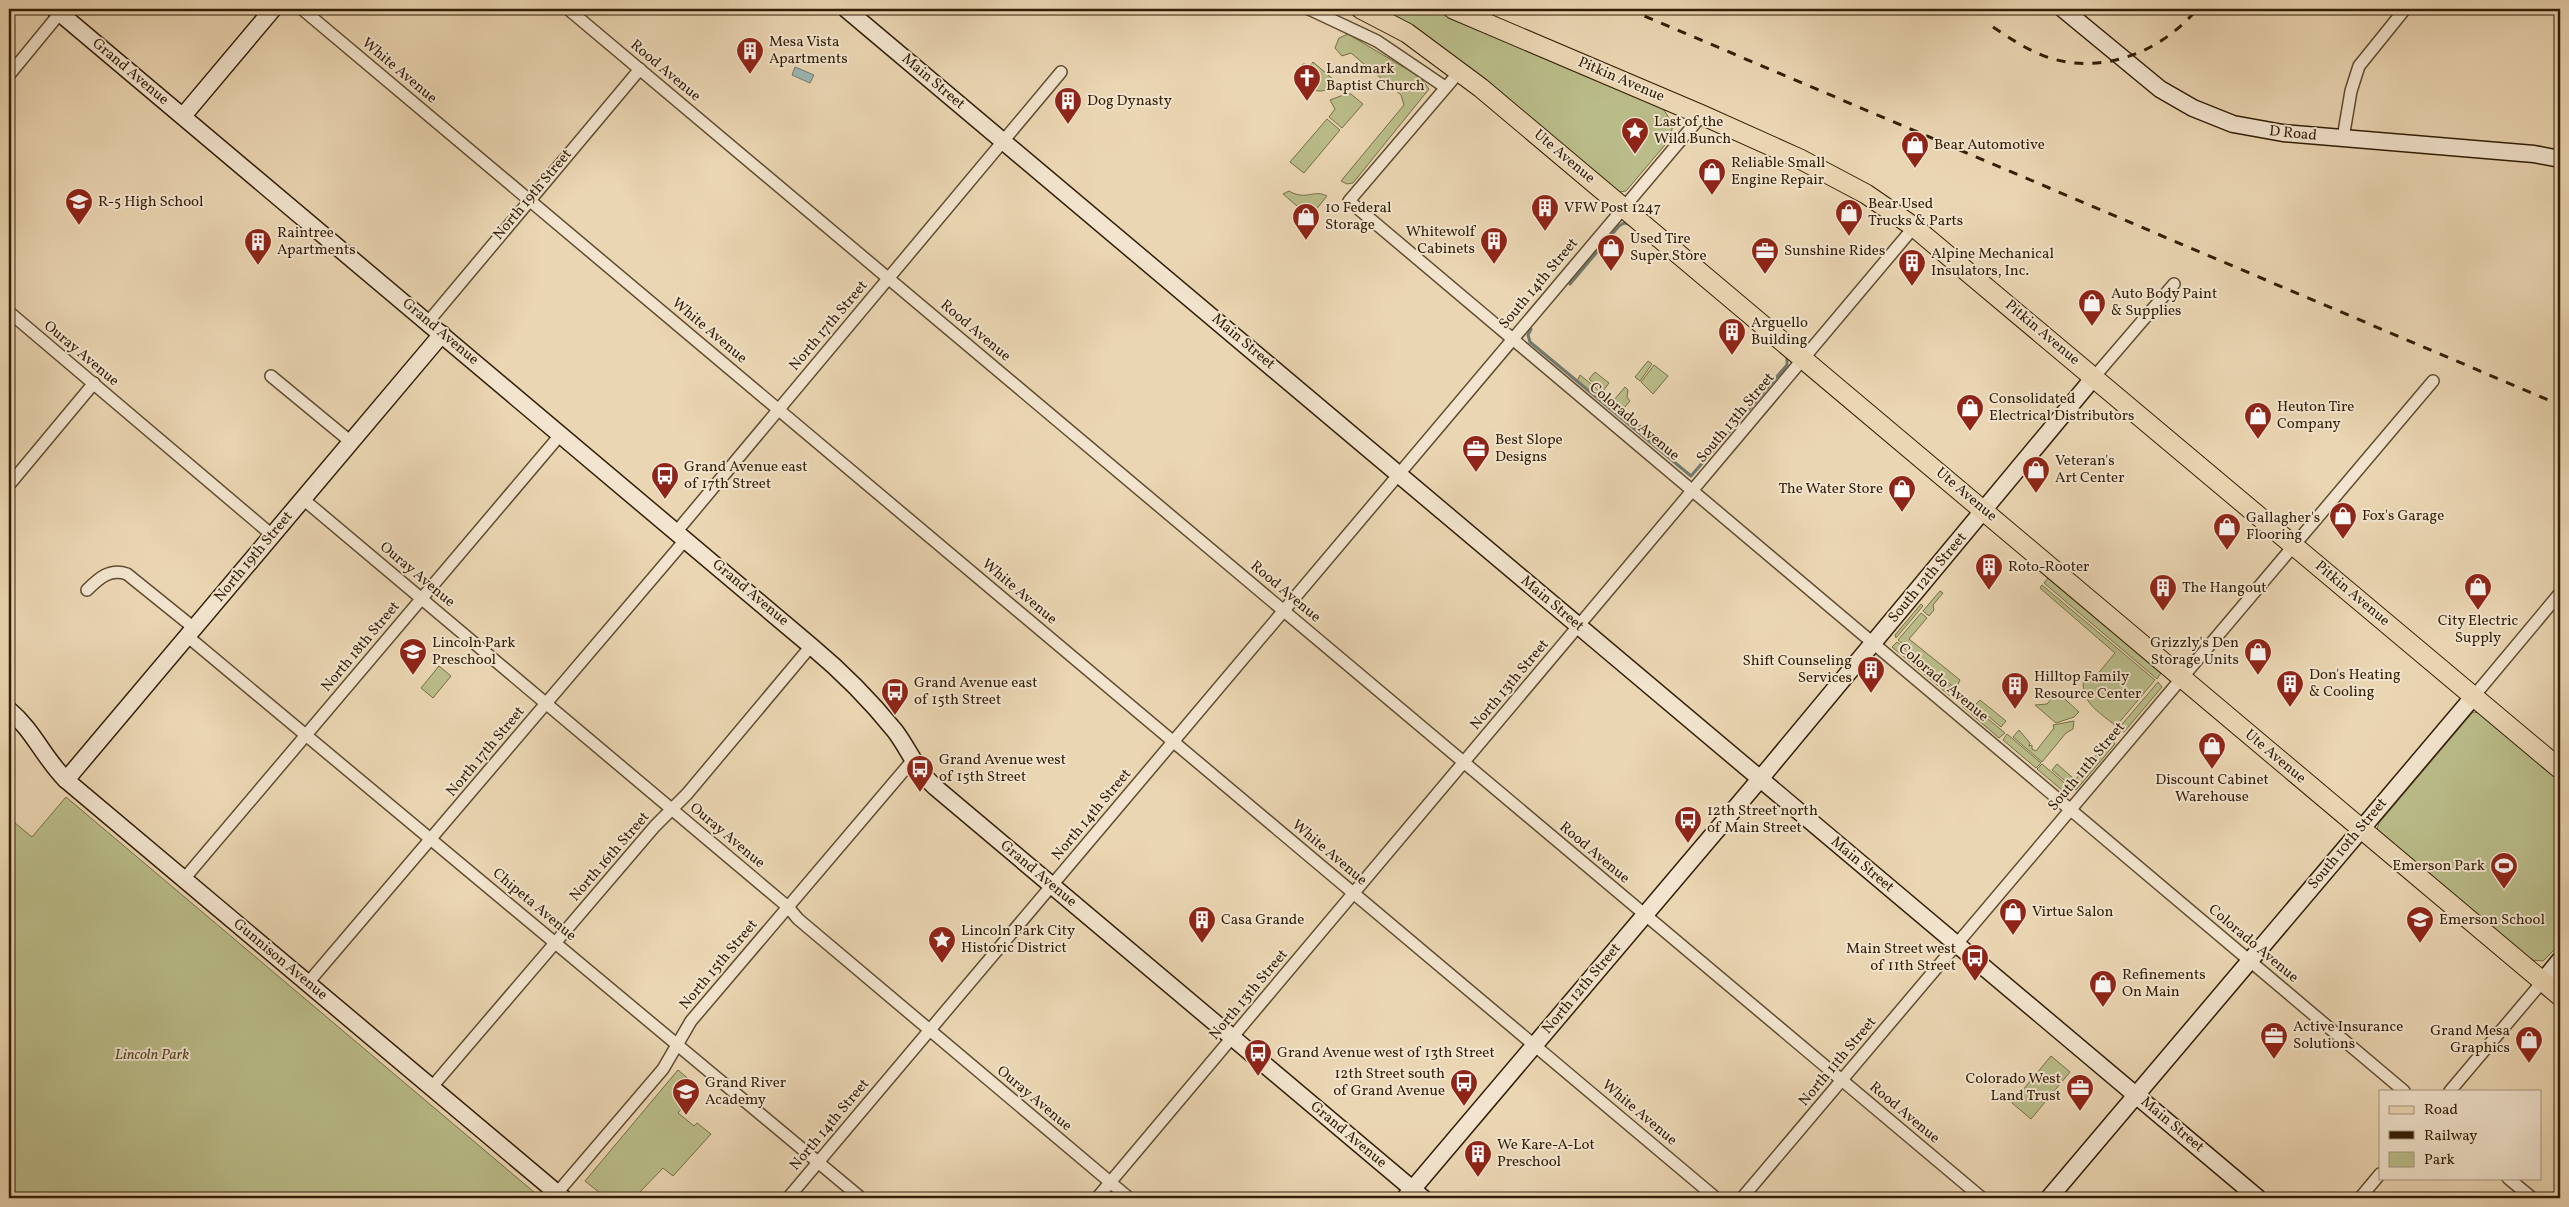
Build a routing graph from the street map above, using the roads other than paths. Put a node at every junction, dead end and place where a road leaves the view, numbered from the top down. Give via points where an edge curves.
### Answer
1 (273, 9) edge
2 (302, 9) edge
3 (568, 9) edge
4 (1310, 9) edge
5 (1361, 9) edge
6 (1453, 9) edge
7 (2063, 9) edge
8 (2405, 9) edge
9 (57, 11) edge
10 (850, 11) edge
11 (640, 69) junction
12 (1460, 71) junction
13 (1061, 72) dead end
14 (9, 75) edge
15 (1445, 87) junction
16 (1702, 114) junction
17 (183, 116) junction
18 (2343, 138) junction
19 (1004, 141) junction
20 (2560, 159) edge
21 (529, 200) junction
22 (1624, 208) junction
23 (1914, 227) junction
24 (888, 278) junction
25 (2174, 284) dead end
26 (9, 312) edge
27 (428, 322) junction
28 (442, 334) junction
29 (1513, 339) junction
30 (1804, 360) junction
31 (271, 376) dead end
32 (2095, 376) junction
33 (2433, 381) dead end
34 (94, 383) junction
35 (779, 410) junction
36 (562, 434) junction
37 (351, 442) junction
38 (1399, 474) junction
39 (9, 485) edge
40 (1694, 492) junction
41 (303, 499) junction
42 (1984, 511) junction
43 (272, 535) junction
44 (682, 535) junction
45 (2294, 545) junction
46 (87, 590) dead end
47 (2560, 593) edge
48 (422, 599) junction
49 (1284, 610) junction
50 (1579, 627) junction
51 (190, 632) junction
52 (1873, 643) junction
53 (811, 646) junction
54 (2181, 679) junction
55 (2474, 696) junction
56 (546, 704) junction
57 (9, 710) edge
58 (307, 735) junction
59 (1173, 742) junction
60 (912, 761) junction
61 (1465, 763) junction
62 (2560, 769) edge
63 (1760, 779) junction
64 (66, 780) junction
65 (672, 810) junction
66 (2070, 810) junction
67 (2361, 829) junction
68 (432, 838) junction
69 (184, 879) junction
70 (1052, 886) junction
71 (1354, 894) junction
72 (788, 907) junction
73 (1644, 915) junction
74 (556, 943) junction
75 (1957, 944) junction
76 (2560, 960) edge
77 (2250, 961) junction
78 (2543, 981) junction
79 (307, 984) junction
80 (2560, 996) edge
81 (930, 1030) junction
82 (1232, 1038) junction
83 (678, 1044) junction
84 (1535, 1046) junction
85 (1842, 1080) junction
86 (431, 1088) junction
87 (2403, 1090) edge
88 (2451, 1090) edge
89 (2136, 1096) junction
90 (818, 1162) junction
91 (2379, 1175) edge
92 (2510, 1180) edge
93 (1110, 1182) junction
94 (1413, 1195) edge
95 (560, 1196) edge
96 (788, 1198) edge
97 (861, 1198) edge
98 (1097, 1198) edge
99 (1129, 1198) edge
100 (1716, 1198) edge
101 (1742, 1198) edge
102 (1982, 1198) edge
103 (2049, 1198) edge
104 (2258, 1198) edge
105 (2360, 1198) edge
106 (2532, 1198) edge

1 - 17 street
2 - 21 street, White Avenue
3 - 11 street, Rood Avenue
4 - 15 street via 1377,41
5 - 12 main road, Ute Avenue via 1407,33
6 - 16 main road, Pitkin Avenue
7 - 18 street, D Road via 2142,75 2193,108 2258,130
8 - 18 street via 2360,66 2351,91
9 - 14 street
9 - 17 street, Grand Avenue
10 - 19 street, Main Street
11 - 21 street, North 19th Street
11 - 24 street, Rood Avenue
12 - 15 street
12 - 22 main road, Ute Avenue
13 - 19 street, North 17th Street
15 - 29 street, Colorado Avenue via 1349,201
16 - 22 street, South 14th Street
16 - 23 main road, Pitkin Avenue via 1839,179
17 - 27 street, Grand Avenue
18 - 20 street, D Road
19 - 24 street, North 17th Street
19 - 38 street, Main Street
21 - 27 street, North 19th Street
21 - 35 street, White Avenue
22 - 29 street, South 14th Street
22 - 30 main road, Ute Avenue
23 - 30 street, South 13th Street
23 - 32 main road, Pitkin Avenue
24 - 35 street, North 17th Street
24 - 49 street, Rood Avenue
25 - 32 street, South 12th Street
26 - 34 street, Ouray Avenue
27 - 28 street, Grand Avenue
28 - 36 street, Grand Avenue
28 - 37 street, North 19th Street
29 - 38 street, South 14th Street
29 - 40 street, Colorado Avenue
30 - 40 street, South 13th Street
30 - 42 main road, Ute Avenue
31 - 37 street
32 - 42 street, South 12th Street
32 - 45 main road, Pitkin Avenue
33 - 45 street, South 11th Street
34 - 39 street
34 - 43 street, Ouray Avenue
35 - 44 street, North 17th Street
35 - 59 street, White Avenue
36 - 44 street, Grand Avenue
36 - 48 street, North 18th Street
37 - 41 street, North 19th Street
38 - 49 street, North 14th Street
38 - 50 street, Main Street
40 - 50 street, South 13th Street
40 - 52 street, Colorado Avenue
41 - 43 street, North 19th Street
41 - 48 street, Ouray Avenue
42 - 52 street, South 12th Street
42 - 54 main road, Ute Avenue
43 - 51 street, North 19th Street
44 - 53 street, Grand Avenue
44 - 56 street, North 17th Street
45 - 54 street, South 11th Street
45 - 55 main road, Pitkin Avenue
46 - 51 street, Chipeta Avenue via 110,572 127,574
47 - 55 street, South 10th Street
48 - 56 street, Ouray Avenue
48 - 58 street, North 18th Street
49 - 59 street, North 14th Street
49 - 61 street, Rood Avenue
50 - 61 street, North 13th Street
50 - 63 street, Main Street
51 - 58 street, Chipeta Avenue
51 - 64 street, North 19th Street
52 - 63 street, South 12th Street
52 - 66 street, Colorado Avenue
53 - 60 street, Grand Avenue via 833,664 880,714 896,733
53 - 65 street, North 16th Street
54 - 66 street, South 11th Street
54 - 67 main road, Ute Avenue
55 - 62 main road, Pitkin Avenue
55 - 67 street, South 10th Street
56 - 65 street, Ouray Avenue
56 - 68 street, North 17th Street
57 - 64 street, Gunnison Avenue via 28,727 45,756
58 - 68 street, Chipeta Avenue
58 - 69 street, North 18th Street
59 - 70 street, North 14th Street
59 - 71 street, White Avenue
60 - 70 street, Grand Avenue via 935,788
60 - 72 street, North 15th Street
61 - 71 street, North 13th Street
61 - 73 street, Rood Avenue
63 - 73 street, North 12th Street
63 - 75 street, Main Street
64 - 69 street, Gunnison Avenue
65 - 72 street, Ouray Avenue
65 - 74 street, North 16th Street
66 - 75 street, South 11th Street
66 - 77 street, Colorado Avenue
67 - 77 street, South 10th Street
67 - 78 main road, Ute Avenue
68 - 74 street, Chipeta Avenue
68 - 79 street, North 17th Street
69 - 79 street, Gunnison Avenue
70 - 81 street, North 14th Street
70 - 82 street, Grand Avenue
71 - 82 street, North 13th Street
71 - 84 street, White Avenue
72 - 81 street, Ouray Avenue via 798,919
72 - 83 street, North 15th Street via 691,1021
73 - 84 street, North 12th Street
73 - 85 street, Rood Avenue
74 - 83 street, Chipeta Avenue
74 - 86 street, North 16th Street
75 - 85 street, North 11th Street
75 - 89 street, Main Street
76 - 78 street
77 - 87 street, Colorado Avenue
77 - 89 street, South 10th Street
78 - 80 main road, Ute Avenue
78 - 88 street
79 - 86 street, Gunnison Avenue
81 - 90 street, North 14th Street
81 - 93 street, Ouray Avenue
82 - 93 street, North 13th Street
82 - 94 street, Grand Avenue
83 - 90 street, Chipeta Avenue
83 - 95 street, North 15th Street via 663,1069
84 - 94 street, North 12th Street
84 - 100 street, White Avenue
85 - 101 street, North 11th Street
85 - 102 street, Rood Avenue
86 - 95 street, Gunnison Avenue
89 - 103 street, South 10th Street
89 - 104 street, Main Street
90 - 96 street, North 14th Street
90 - 97 street, Chipeta Avenue
91 - 105 street
92 - 106 street
93 - 98 street, North 13th Street
93 - 99 street, Ouray Avenue

